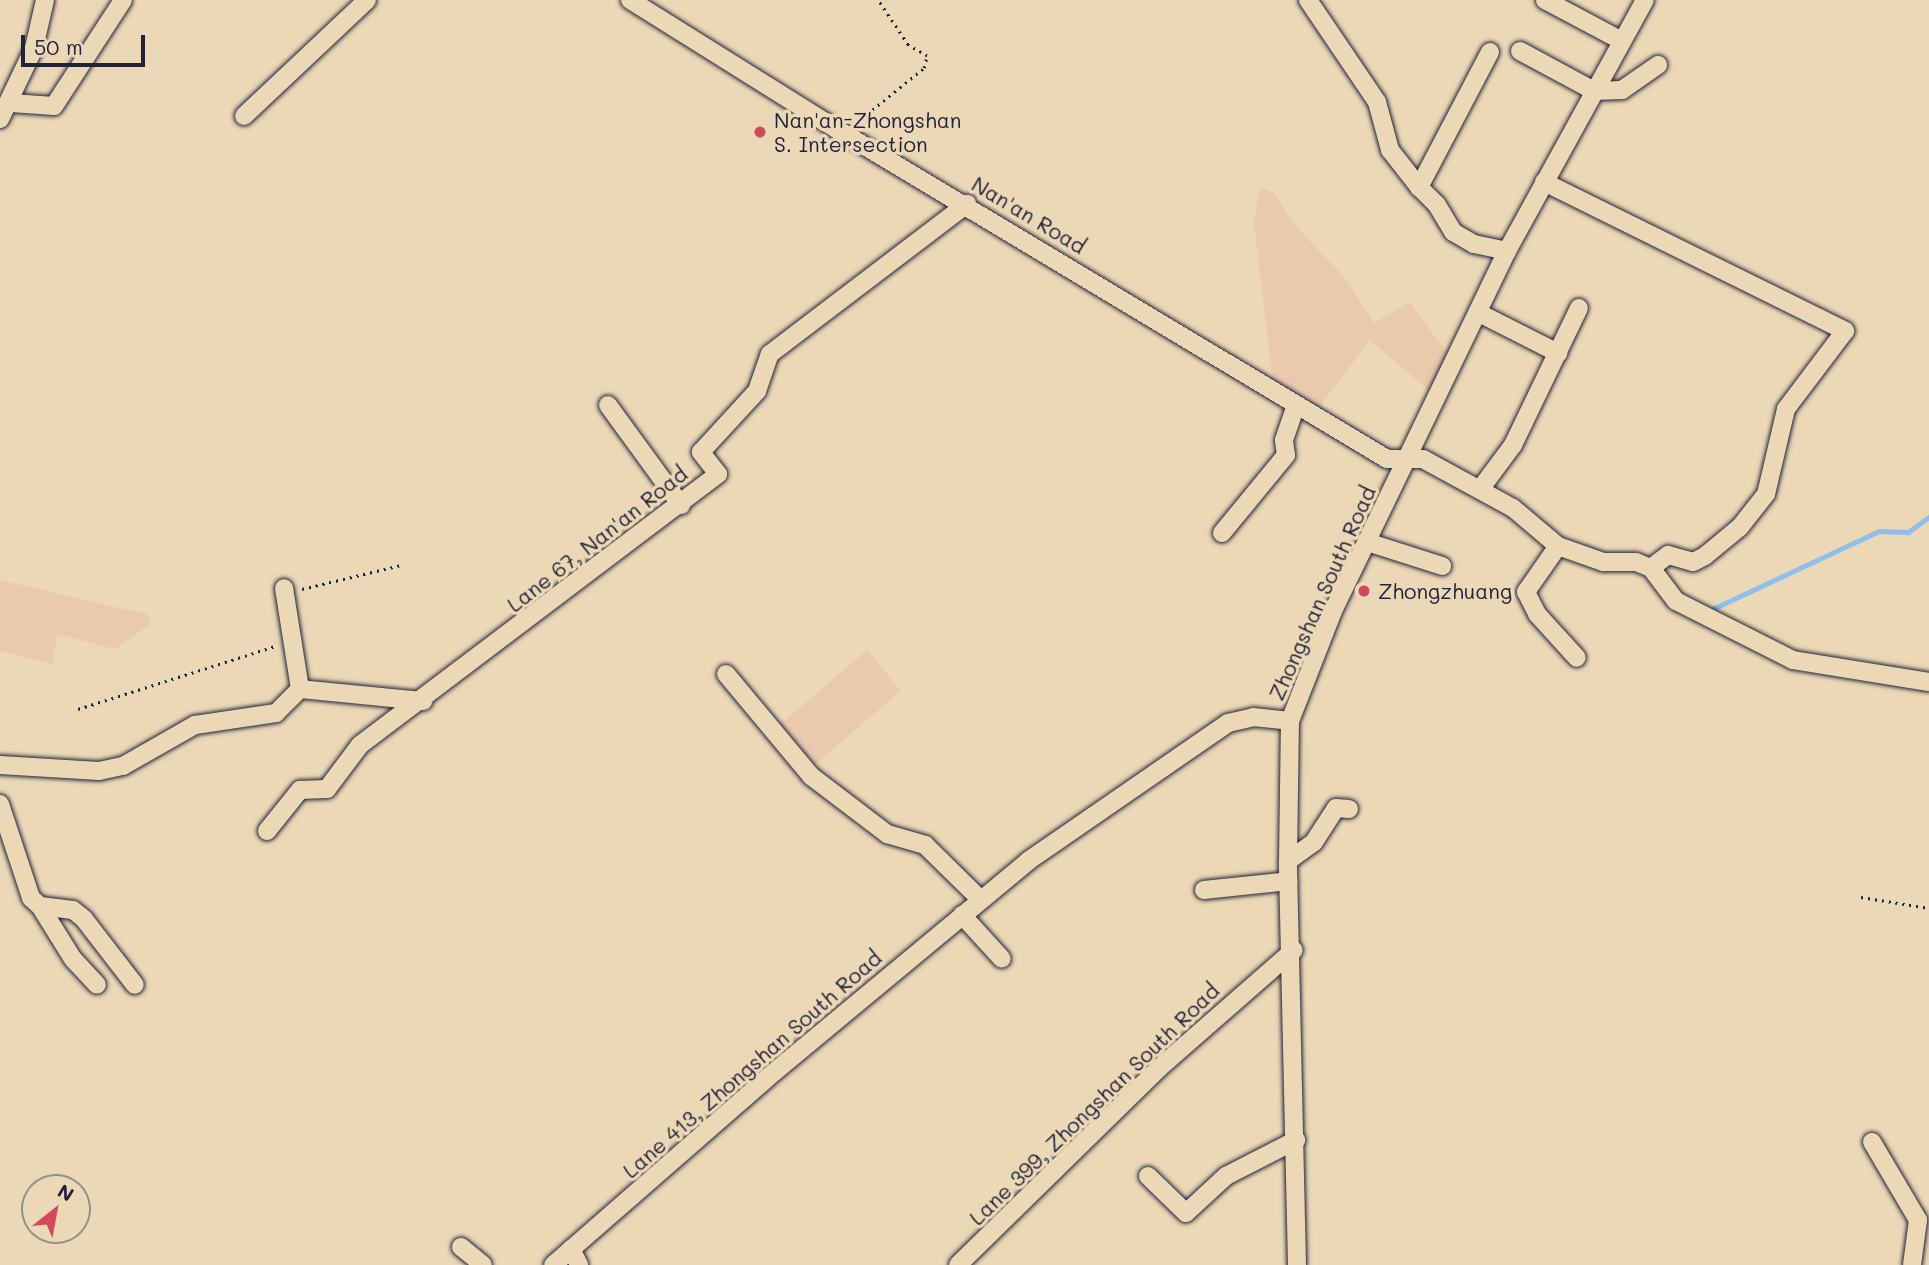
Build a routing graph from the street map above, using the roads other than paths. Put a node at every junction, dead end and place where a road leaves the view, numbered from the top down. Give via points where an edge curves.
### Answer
1 (45, 0) edge
2 (123, 0) edge
3 (367, 0) edge
4 (630, 0) edge
5 (1308, 0) edge
6 (1545, 0) edge
7 (1645, 0) edge
8 (1622, 41) junction
9 (1520, 51) dead end
10 (1490, 52) dead end
11 (1658, 65) dead end
12 (1594, 91) junction
13 (11, 103) junction
14 (244, 117) dead end
15 (0, 119) edge
16 (1544, 182) junction
17 (1419, 187) junction
18 (967, 204) junction
19 (1507, 251) junction
20 (1579, 308) dead end
21 (1479, 313) junction
22 (1559, 353) junction
23 (608, 405) dead end
24 (1296, 405) junction
25 (1407, 456) junction
26 (1481, 488) junction
27 (681, 505) junction
28 (1222, 533) dead end
29 (1367, 541) junction
30 (1558, 546) junction
31 (1442, 566) dead end
32 (1651, 568) junction
33 (289, 590) road end
34 (1577, 658) dead end
35 (726, 674) dead end
36 (1929, 682) edge
37 (300, 689) junction
38 (423, 701) junction
39 (1290, 721) junction
40 (0, 765) edge
41 (0, 804) edge
42 (1349, 810) dead end
43 (267, 831) dead end
44 (1288, 861) junction
45 (1290, 881) junction
46 (1204, 890) dead end
47 (981, 900) junction
48 (40, 906) junction
49 (962, 915) junction
50 (1294, 950) junction
51 (1002, 959) dead end
52 (97, 985) dead end
53 (135, 985) dead end
54 (1296, 1140) junction
55 (1872, 1142) dead end
56 (1148, 1176) dead end
57 (461, 1247) dead end
58 (575, 1257) edge
59 (483, 1265) edge
60 (553, 1265) edge
61 (958, 1265) edge
62 (1297, 1265) edge
63 (1912, 1265) edge

1 - 13 street via 34,48
2 - 13 street via 54,106
3 - 14 street
4 - 18 street, Nan'an Road
5 - 17 street via 1377,102 1390,150
6 - 8 street
7 - 8 street, Zhongshan South Road
8 - 12 street, Zhongshan South Road
9 - 12 street
10 - 17 street
11 - 12 street via 1622,90
12 - 16 street, Zhongshan South Road
13 - 15 street
16 - 19 street, Zhongshan South Road
16 - 32 street via 1845,331 1786,409 1766,494 1740,527 1693,562 1668,555
17 - 19 street via 1437,205 1453,232 1474,244
18 - 24 street, Nan'an Road
18 - 27 street, Lane 67, Nan'an Road via 770,354 757,391 701,452 718,474
19 - 21 street, Zhongshan South Road
20 - 22 street
21 - 22 street
21 - 25 street, Zhongshan South Road
22 - 26 street via 1513,445
23 - 27 street
24 - 25 street, Nan'an Road via 1387,458
24 - 28 street via 1284,440 1286,455
25 - 26 street, Nan'an Road via 1423,459
25 - 29 street, Zhongshan South Road
26 - 30 street, Nan'an Road
27 - 38 street, Lane 67, Nan'an Road
29 - 31 street
29 - 39 street, Zhongshan South Road
30 - 32 street, Nan'an Road via 1603,562 1636,562
30 - 34 street via 1526,592 1537,614
32 - 36 street via 1676,601 1793,660
33 - 37 street
35 - 47 street via 811,776 887,834 925,845
37 - 38 street
37 - 40 street via 276,713 195,725 123,766 99,771
38 - 43 street, Lane 67, Nan'an Road via 360,745 327,789 300,790
39 - 44 street, Zhongshan South Road
39 - 47 street, Lane 413, Zhongshan South Road via 1253,717 1228,723 1195,742
41 - 48 street via 31,898
42 - 44 street via 1336,808 1314,842
44 - 45 street, Zhongshan South Road
45 - 46 street
45 - 50 street, Zhongshan South Road
47 - 49 street, Lane 413, Zhongshan South Road
48 - 52 street via 73,959
48 - 53 street via 73,911 84,919
49 - 51 street
49 - 58 street, Lane 413, Zhongshan South Road
50 - 54 street, Zhongshan South Road
50 - 61 street, Lane 399, Zhongshan South Road via 1159,1068
54 - 56 street via 1226,1176 1186,1213
54 - 62 street, Zhongshan South Road
55 - 63 street via 1918,1220
57 - 59 street
58 - 60 street, Lane 413, Zhongshan South Road

